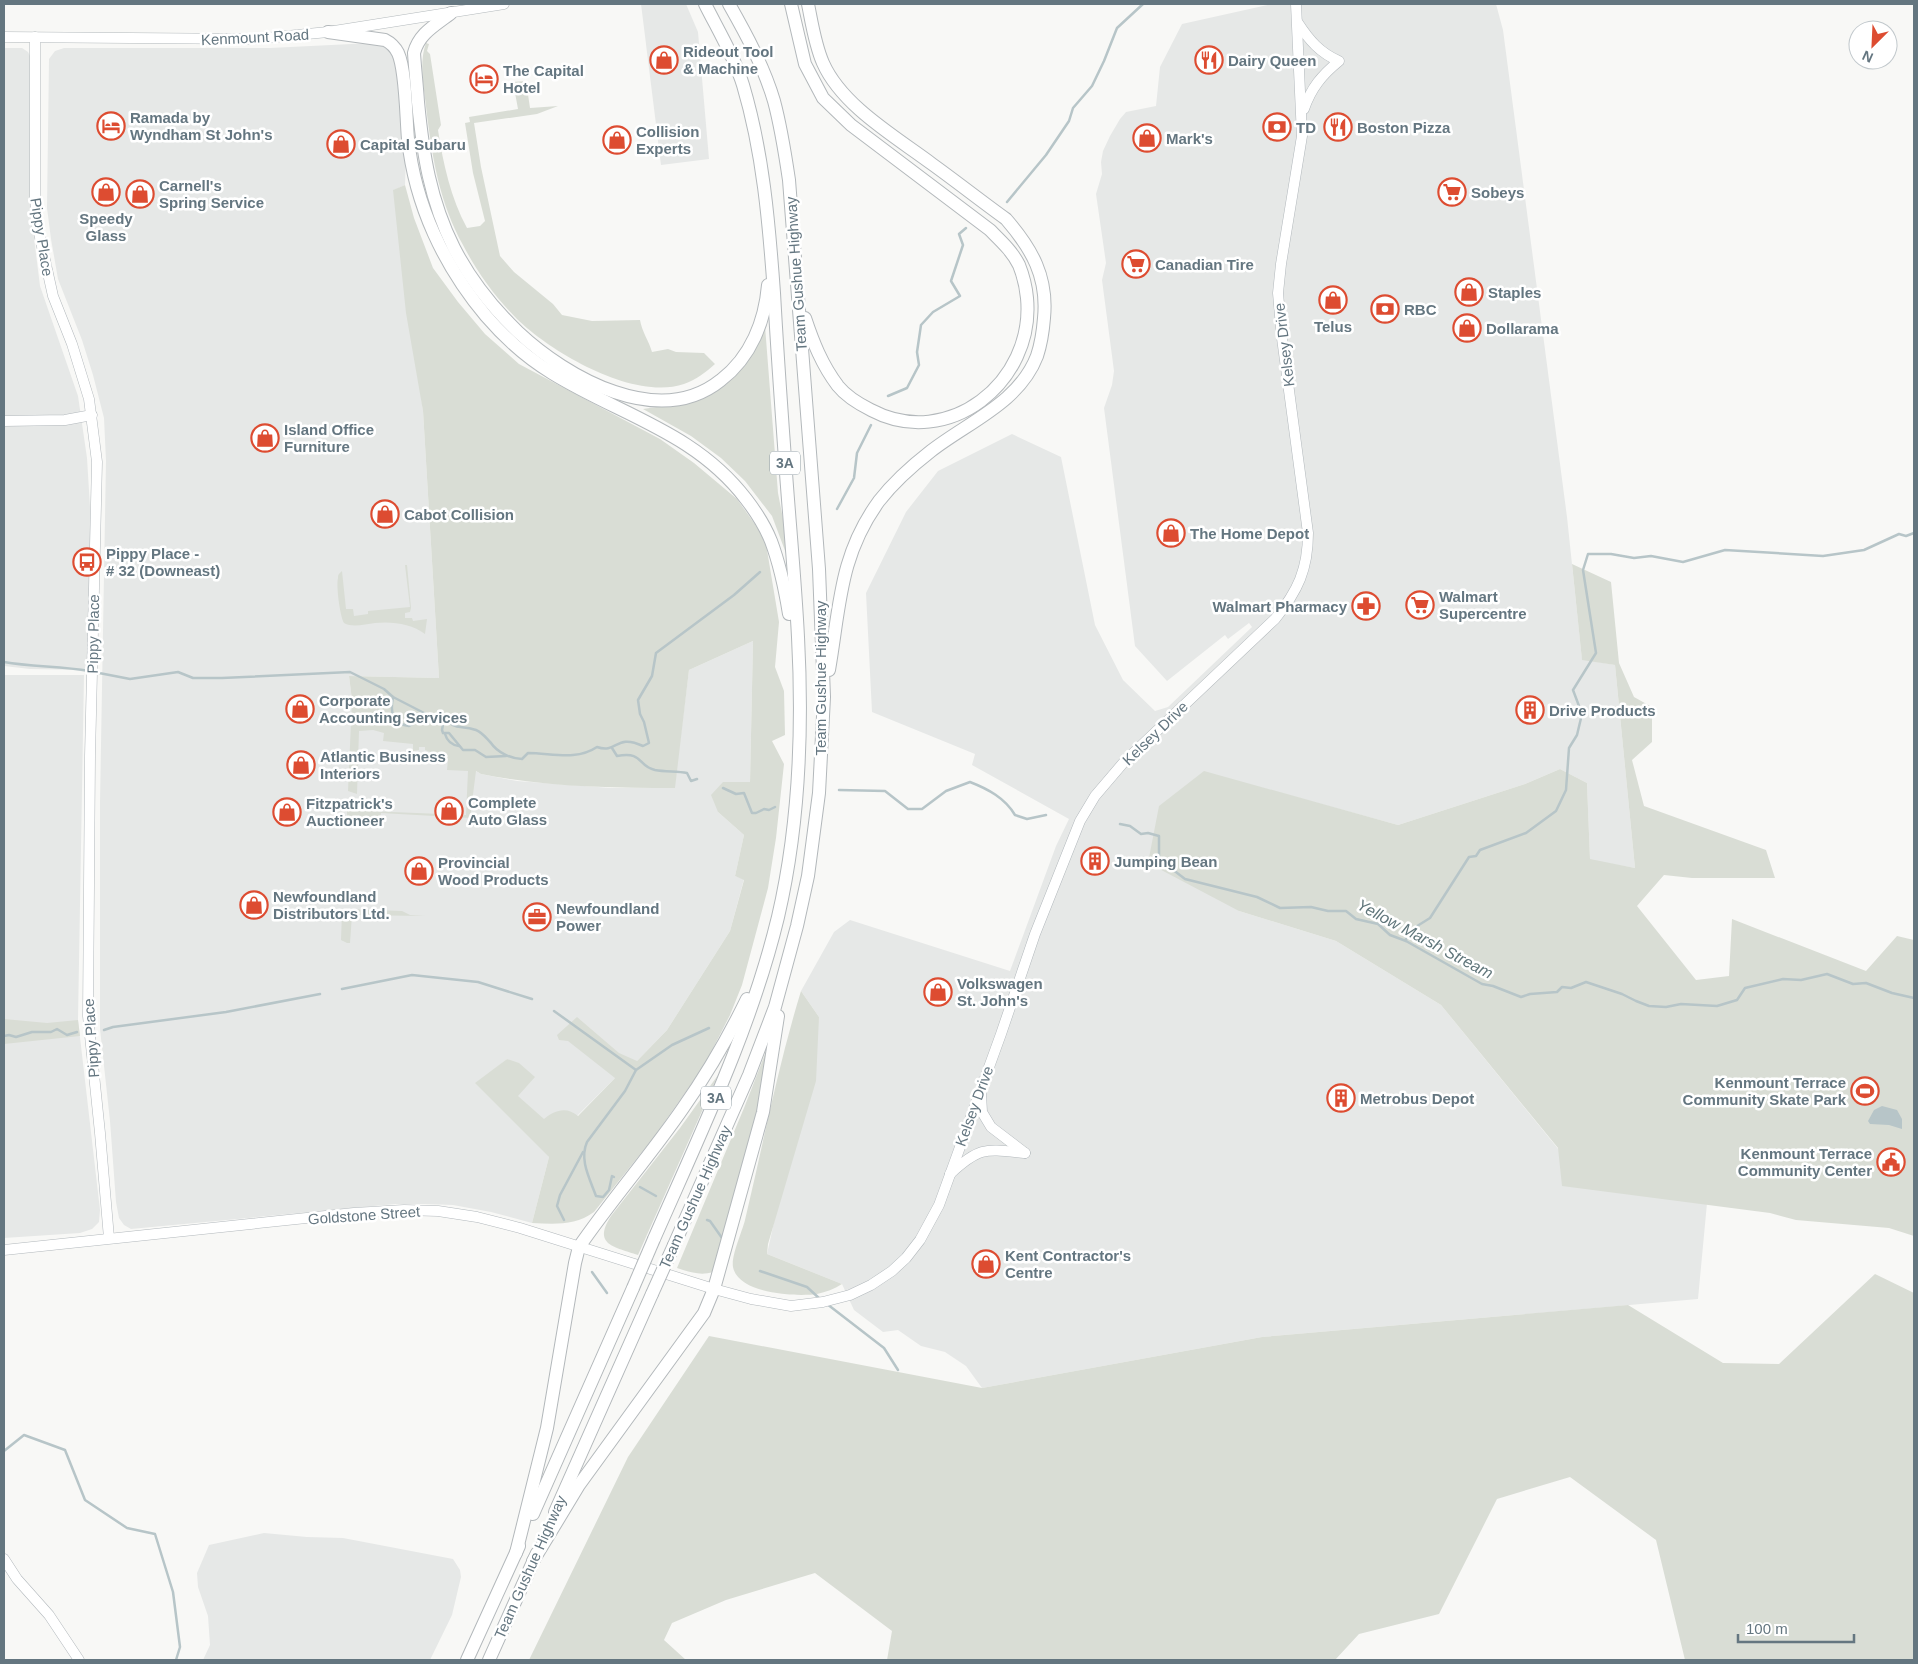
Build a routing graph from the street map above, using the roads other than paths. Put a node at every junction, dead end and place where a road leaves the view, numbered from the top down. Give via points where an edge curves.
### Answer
1 (504, 4) edge
2 (705, 4) edge
3 (729, 4) edge
4 (790, 4) edge
5 (808, 4) edge
6 (1296, 4) edge
7 (451, 13) junction
8 (1297, 21) junction
9 (328, 32) junction
10 (4, 37) edge
11 (35, 37) junction
12 (1302, 115) junction
13 (771, 252) junction
14 (799, 296) junction
15 (92, 415) junction
16 (4, 422) edge
17 (800, 674) junction
18 (824, 697) junction
19 (768, 954) junction
20 (785, 973) junction
21 (980, 1088) junction
22 (949, 1175) junction
23 (109, 1238) junction
24 (579, 1247) junction
25 (4, 1250) edge
26 (714, 1289) junction
27 (516, 1553) junction
28 (4, 1559) edge
29 (533, 1561) junction
30 (79, 1660) edge
31 (467, 1660) edge
32 (489, 1660) edge

1 - 7 main road, Kenmount Road
2 - 13 highway, Team Gushue Highway / 3A via 733,59 749,108 763,177
3 - 14 highway, Team Gushue Highway / 3A via 774,100 789,180
4 - 14 highway via 805,64 823,98 851,125 990,230 1006,246 1019,266 1026,288 1025,337 1017,361 1002,384 982,401 958,414 932,422 906,422 880,415 839,387 823,364
5 - 18 highway via 823,64 836,85 874,121 1006,219 1036,260 1045,310 1037,356 1017,388 932,450 880,500 866,521 844,572
6 - 8 main road, Kelsey Drive
7 - 9 main road, Kenmount Road
7 - 13 highway via 421,36 414,53 428,180 454,248 473,279 494,308 546,355 608,390 640,399 672,400 703,392 730,373 750,347 768,288
8 - 12 main road, Kelsey Drive
8 - 12 main road via 1316,47 1339,61 1316,83
9 - 11 main road, Kenmount Road via 255,39
9 - 17 highway via 385,40 398,52 410,154 430,225 461,283 487,317 519,349 551,372 699,452 734,484 755,511 771,540 783,578
10 - 11 main road, Kenmount Road
11 - 15 main road, Pippy Place via 37,224 53,296 84,379
12 - 21 main road, Kelsey Drive via 1302,147 1278,293 1308,533 1301,579 1275,619 1124,762 1095,796 1080,821 1038,925
13 - 17 highway, Team Gushue Highway / 3A
14 - 18 highway, Team Gushue Highway / 3A
15 - 16 main road via 66,420
15 - 23 main road, Pippy Place via 97,462 88,1016
17 - 19 highway, Team Gushue Highway / 3A via 792,835
18 - 20 highway, Team Gushue Highway / 3A via 814,835
19 - 24 highway via 731,1033 713,1063
19 - 27 highway, Team Gushue Highway / 3A, bridge via 738,1044
20 - 26 highway via 762,1112
20 - 29 highway, Team Gushue Highway / 3A, bridge via 752,1067
21 - 22 main road, Kelsey Drive
21 - 22 main road via 986,1120 998,1134 1025,1153 983,1151 970,1156
22 - 26 main road, Kelsey Drive via 939,1205 906,1258 850,1296 791,1306
23 - 24 main road, Goldstone Street via 354,1213 413,1211 452,1213 497,1221
23 - 25 main road, Goldstone Street
24 - 26 main road, Goldstone Street
24 - 27 highway via 547,1428
26 - 29 highway via 704,1313 579,1485
27 - 31 highway, Team Gushue Highway / 3A
28 - 30 main road via 49,1615
29 - 32 highway, Team Gushue Highway / 3A

